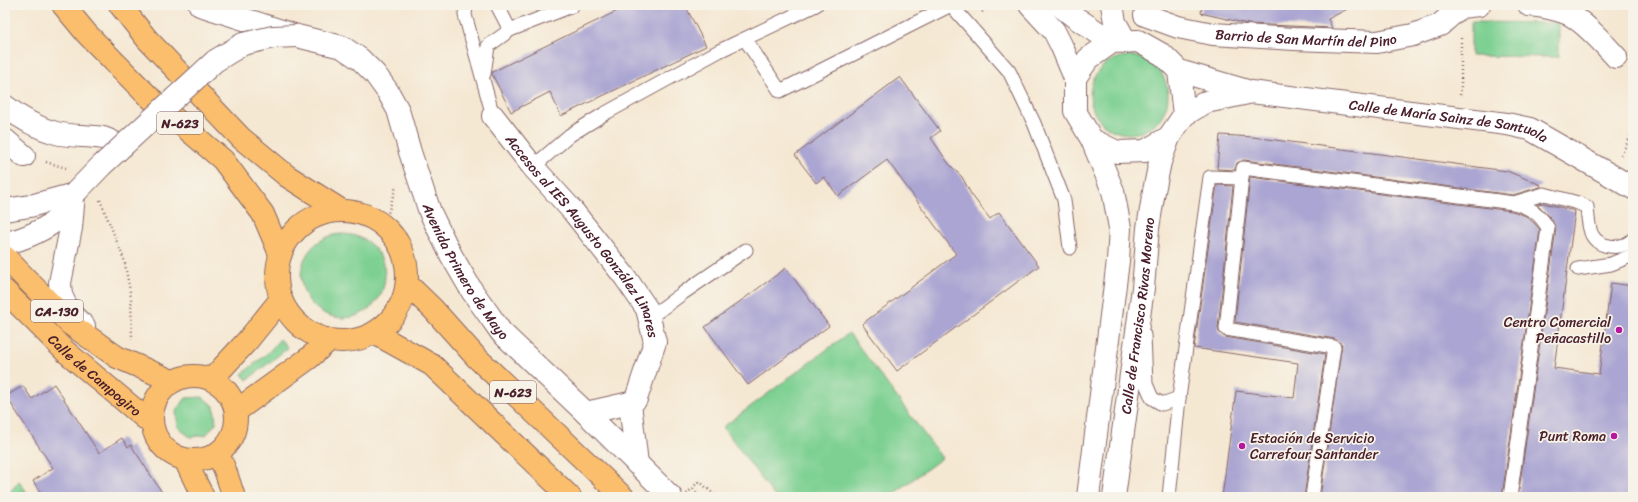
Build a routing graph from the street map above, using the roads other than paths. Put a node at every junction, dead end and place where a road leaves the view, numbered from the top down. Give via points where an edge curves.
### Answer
1 (57, 5) edge
2 (63, 5) edge
3 (120, 5) edge
4 (200, 5) edge
5 (466, 5) edge
6 (497, 5) edge
7 (571, 5) edge
8 (816, 5) edge
9 (951, 5) edge
10 (1030, 5) edge
11 (1112, 5) edge
12 (1529, 5) edge
13 (1062, 6) edge
14 (1466, 6) edge
15 (1145, 15) dead end
16 (510, 30) junction
17 (1054, 31) junction
18 (87, 34) junction
19 (297, 36) junction
20 (745, 39) junction
21 (1119, 42) junction
22 (1616, 57) dead end
23 (1179, 70) junction
24 (1075, 78) junction
25 (484, 82) junction
26 (1251, 92) junction
27 (5, 106) edge
28 (1184, 115) junction
29 (493, 116) joint
30 (1169, 137) junction
31 (5, 140) edge
32 (1092, 140) junction
33 (123, 146) junction
34 (24, 156) road end
35 (532, 167) junction
36 (1241, 178) junction
37 (1633, 188) edge
38 (74, 194) junction
39 (1514, 203) junction
40 (339, 209) junction
41 (5, 210) edge
42 (1633, 239) edge
43 (5, 243) edge
44 (1070, 248) dead end
45 (746, 250) dead end
46 (280, 254) junction
47 (1633, 255) edge
48 (5, 257) edge
49 (1578, 270) dead end
50 (407, 284) junction
51 (1143, 288) junction
52 (5, 291) edge
53 (281, 299) junction
54 (649, 318) junction
55 (376, 334) junction
56 (328, 341) junction
57 (117, 357) junction
58 (212, 379) junction
59 (172, 381) junction
60 (1179, 398) junction
61 (630, 403) junction
62 (236, 411) junction
63 (586, 413) junction
64 (152, 424) junction
65 (218, 454) junction
66 (185, 460) junction
67 (637, 464) junction
68 (234, 494) edge
69 (203, 496) edge
70 (570, 497) edge
71 (623, 497) edge
72 (671, 497) edge
73 (1088, 497) edge
74 (1114, 497) edge
75 (1169, 497) edge
76 (1312, 497) edge
77 (1510, 497) edge

1 - 18 street
2 - 18 main road, N-623
3 - 40 main road, N-623 via 147,39 241,138 286,176
4 - 19 street, Avenida Primero de Mayo
5 - 25 lane via 465,15
6 - 16 lane
7 - 16 lane
8 - 20 lane
9 - 20 lane via 780,91
9 - 44 lane via 1012,77 1034,123 1064,200
10 - 17 street
11 - 21 street
12 - 22 street via 1568,14 1594,34
13 - 17 street
13 - 21 street
14 - 15 street, Barrio de San Martín del Pino via 1440,25 1413,35 1377,42 1294,40 1213,34 1178,27
16 - 25 lane via 488,46
17 - 24 street
18 - 46 main road, N-623 via 147,95 223,160 263,214
19 - 33 street, Avenida Primero de Mayo, bridge via 272,37 243,44 215,61
19 - 63 street, Avenida Primero de Mayo via 342,47 360,59 375,74 398,110 430,212 472,291 501,332
20 - 35 lane via 598,118 570,135
21 - 23 street via 1138,41 1163,55
21 - 24 street via 1088,59
23 - 26 street, Calle de María Sainz de Santuola
23 - 28 street
24 - 32 street via 1075,110
25 - 29 lane
26 - 28 street, Calle de María Sainz de Santuola via 1206,102
26 - 37 street, Calle de María Sainz de Santuola via 1530,129
27 - 33 street via 36,126 56,133 104,138
28 - 30 street
29 - 35 street, Accesos al IES Augusto González Linares
30 - 32 street via 1145,151 1117,152
30 - 51 street, Calle de Francisco Rivas Moreno via 1154,191
31 - 34 street
32 - 73 street, Calle de Francisco Rivas Moreno via 1113,191 1120,228
33 - 38 street, Avenida Primero de Mayo, bridge
35 - 54 street, Accesos al IES Augusto González Linares via 572,210 625,277 647,309
36 - 39 lane via 1243,168
36 - 60 lane via 1210,177
36 - 76 lane via 1226,329 1334,347
38 - 41 street
38 - 43 street, Avenida Primero de Mayo via 61,216 29,236
38 - 57 street via 71,228 60,284 61,295 69,312
39 - 42 lane via 1544,194 1578,203 1587,207 1593,236 1604,244 1614,247 1628,244
39 - 77 lane via 1528,207 1541,216 1548,228
40 - 46 main road, N-623 via 324,212 300,226
40 - 50 main road, N-623 via 371,216 385,224 403,253
45 - 54 lane
46 - 53 main road, N-623 via 278,284
47 - 49 lane via 1611,264
48 - 57 main road, Calle de Campogiro / CA-130 via 70,324
50 - 55 main road, N-623 via 396,313
50 - 71 main road, N-623 via 476,357
51 - 60 lane via 1146,384 1152,398 1162,404
51 - 74 street, Calle de Francisco Rivas Moreno
52 - 64 main road, Calle de Campogiro / CA-130 via 65,351
53 - 56 main road, N-623 via 288,313 298,323 312,335
53 - 58 main road
54 - 61 street, Accesos al IES Augusto González Linares via 655,342 636,399
55 - 56 main road, N-623 via 349,343
55 - 70 main road, N-623 via 432,365
56 - 62 main road via 309,358
57 - 59 main road, Calle de Campogiro / CA-130
58 - 59 main road, CA-130 via 192,375
58 - 62 main road, CA-130 via 228,392
59 - 64 main road, CA-130 via 160,392 152,408
60 - 75 lane
61 - 63 street
61 - 67 street
62 - 65 main road, CA-130 via 236,427 229,442
63 - 67 street, Avenida Primero de Mayo
64 - 66 main road, CA-130 via 158,441 165,449
65 - 66 main road, CA-130 via 202,460
65 - 68 main road
66 - 69 main road
67 - 72 street, Avenida Primero de Mayo

